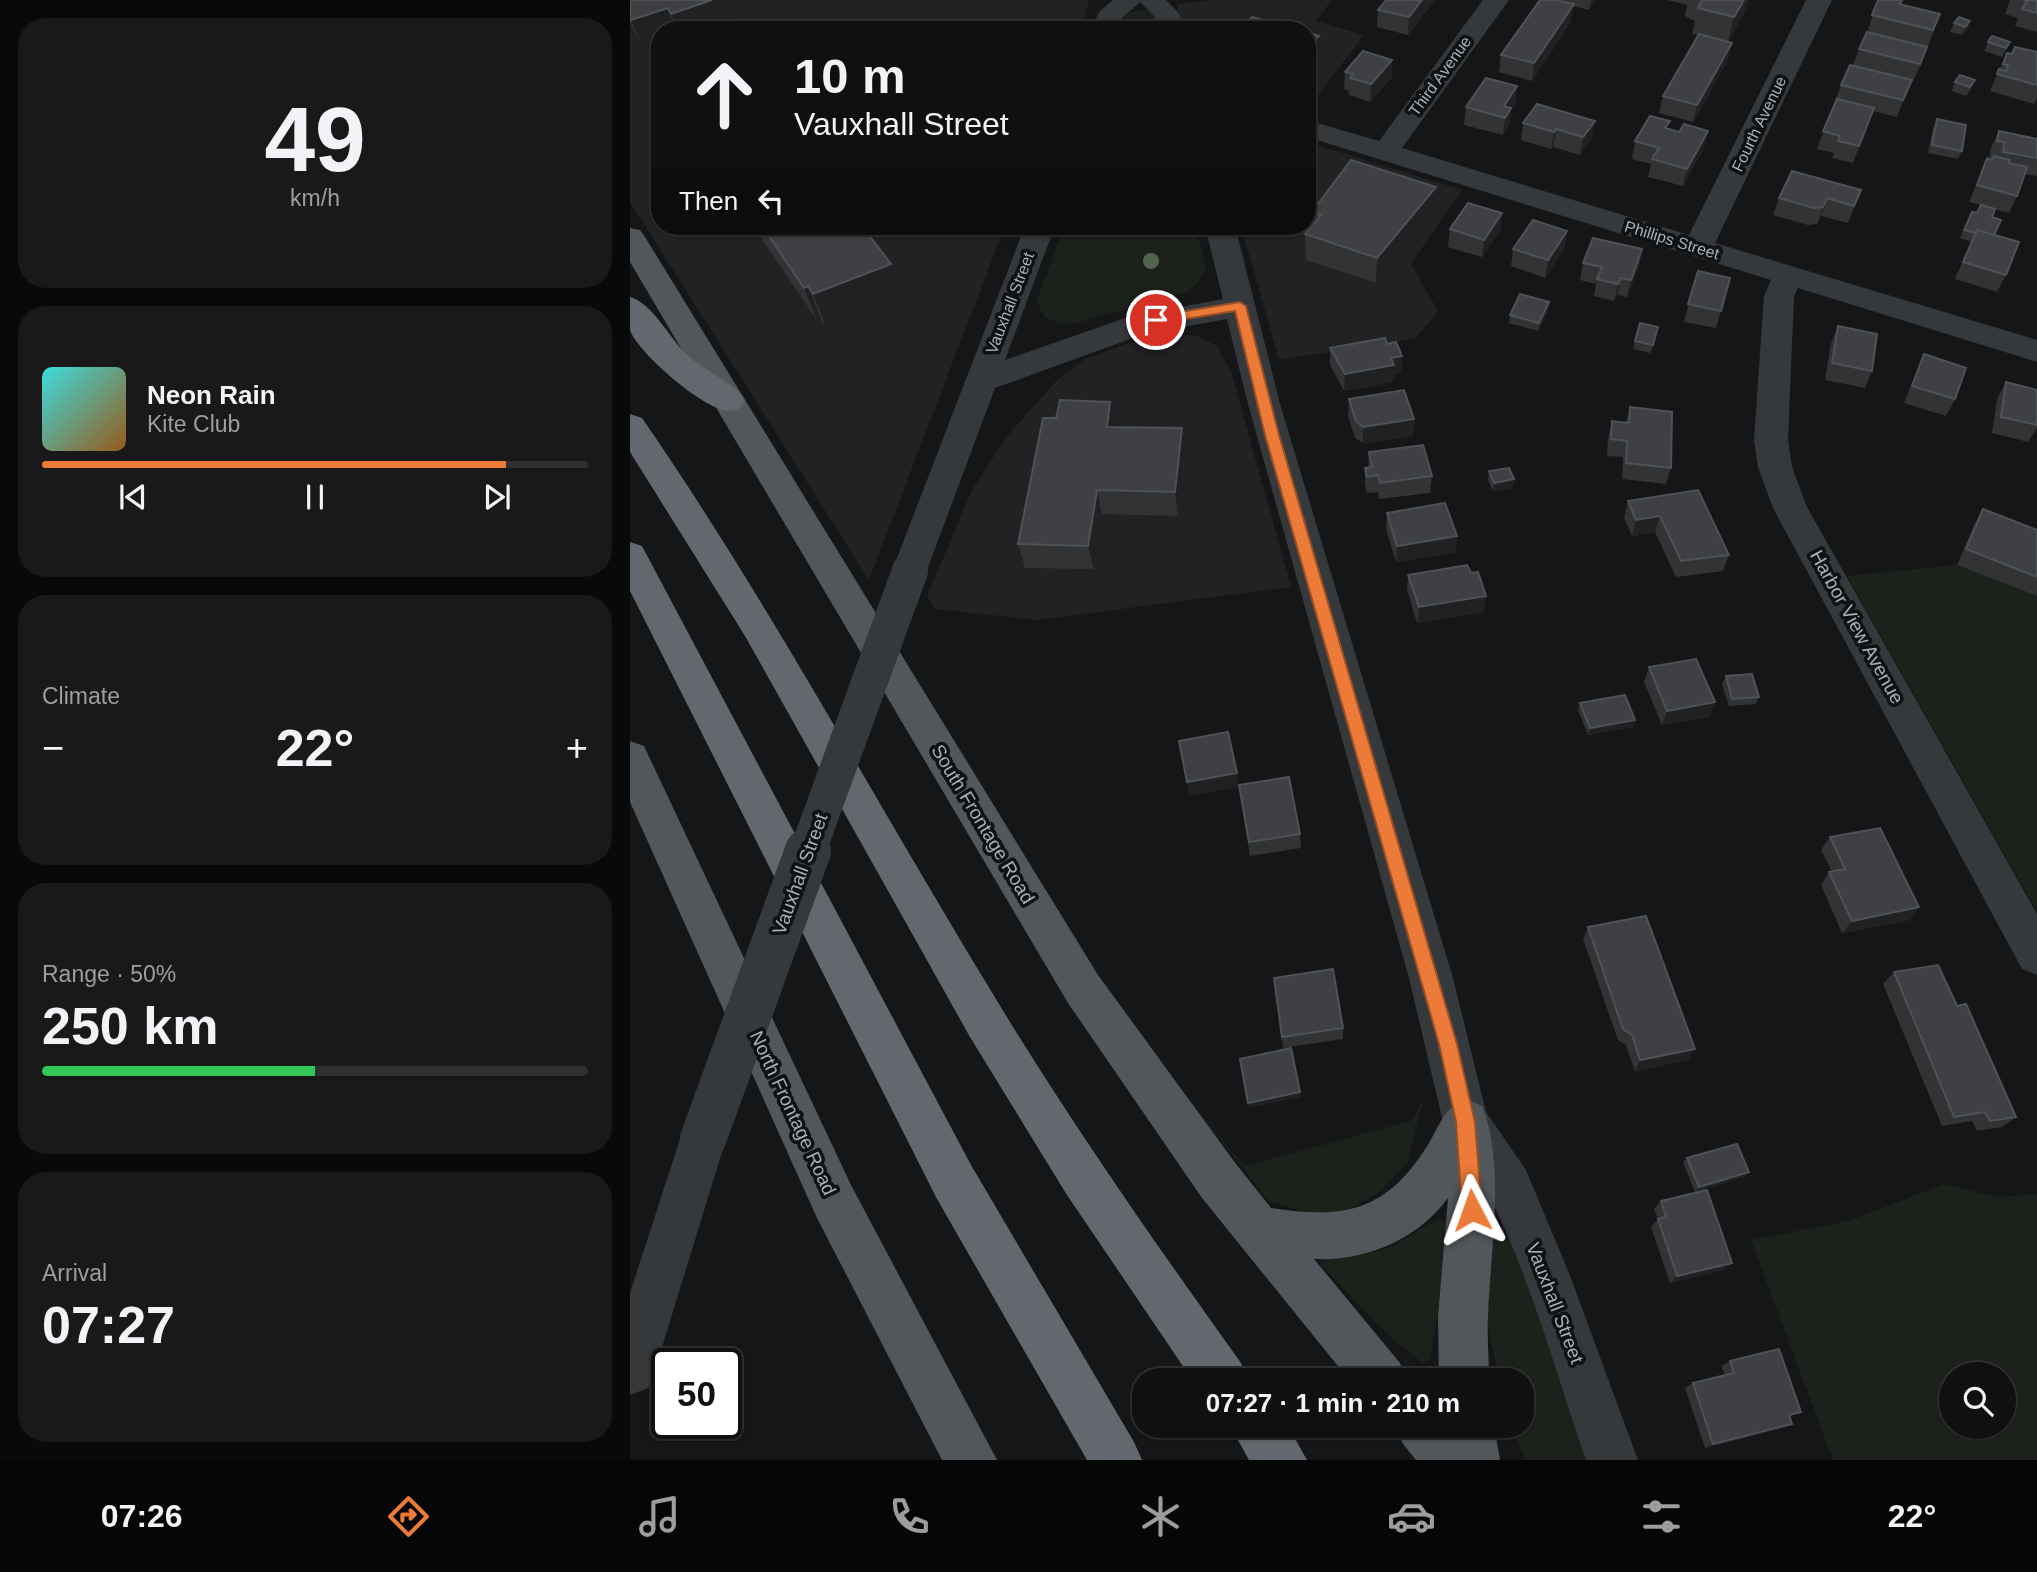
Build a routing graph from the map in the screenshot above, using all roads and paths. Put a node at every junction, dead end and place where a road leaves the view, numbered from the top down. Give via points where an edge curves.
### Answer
1 (1129, 0) edge
2 (1151, 0) edge
3 (1496, 0) edge
4 (1819, 0) edge
5 (1107, 21) edge
6 (1169, 21) edge
7 (1316, 131) edge
8 (1385, 152) junction
9 (1037, 235) edge
10 (1222, 235) edge
11 (630, 237) edge
12 (1698, 247) junction
13 (1788, 275) junction
14 (1240, 306) junction
15 (630, 307) edge
16 (2037, 351) edge
17 (981, 381) junction
18 (729, 400) junction
19 (630, 426) edge
20 (630, 556) edge
21 (630, 758) edge
22 (640, 796) edge
23 (2037, 955) edge
24 (1466, 1122) junction
25 (1257, 1229) junction
26 (1214, 1368) edge
27 (1371, 1368) edge
28 (1464, 1368) edge
29 (630, 1370) edge
30 (1265, 1438) edge
31 (1431, 1438) edge
32 (1470, 1438) edge
33 (971, 1460) edge
34 (1116, 1460) edge
35 (1281, 1460) edge
36 (1450, 1460) edge
37 (1474, 1460) edge
38 (1612, 1460) edge

1 - 5 street
2 - 6 street
3 - 8 street, Third Avenue
4 - 12 street, Fourth Avenue
7 - 8 street, Phillips Street
8 - 12 street, Phillips Street
9 - 17 street, Vauxhall Street
10 - 14 street, Vauxhall Street
11 - 18 main road, South Frontage Road
12 - 13 street, Phillips Street
13 - 16 street, Phillips Street
13 - 23 street, Harbor View Avenue via 1779,296 1771,440 1790,508
14 - 17 street, Vauxhall Street via 1139,324
14 - 24 street, Vauxhall Street via 1276,448 1431,978
15 - 18 highway via 669,358
17 - 29 street, Vauxhall Street, bridge via 703,1139
18 - 25 main road, South Frontage Road via 1083,989
19 - 26 highway via 761,627 1023,1086
20 - 34 highway via 948,1171
21 - 22 main road, North Frontage Road
22 - 33 main road, North Frontage Road via 849,1235
24 - 25 main road via 1427,1186 1392,1219 1322,1238
24 - 28 main road via 1472,1210
24 - 38 street, Vauxhall Street via 1509,1187
25 - 27 main road, South Frontage Road
30 - 35 highway
31 - 36 main road
32 - 37 main road

